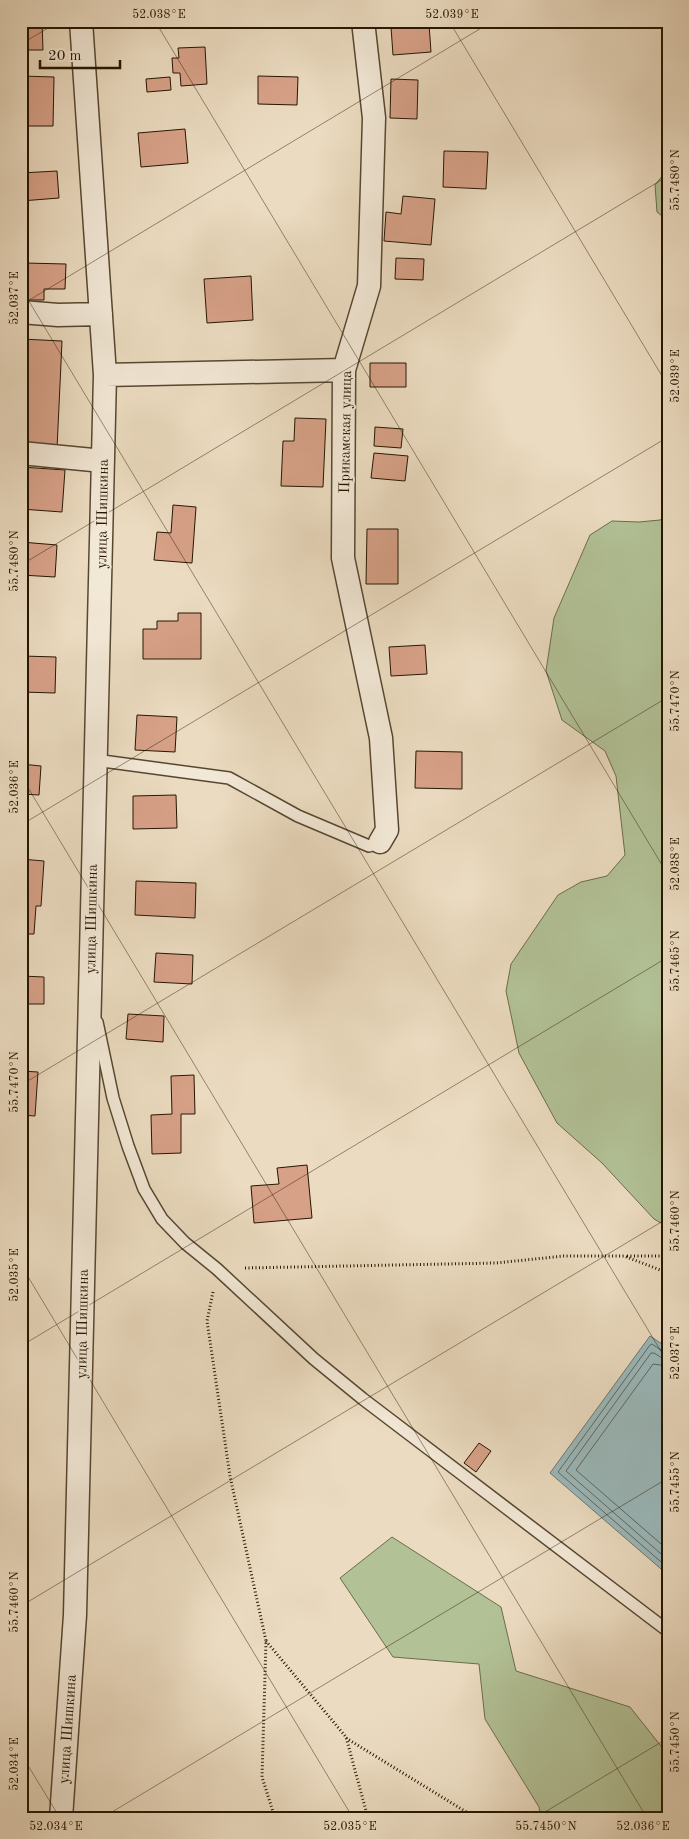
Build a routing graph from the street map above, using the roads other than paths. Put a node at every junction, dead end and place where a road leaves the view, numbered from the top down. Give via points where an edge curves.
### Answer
1 (81, 21) edge
2 (363, 21) edge
3 (21, 312) edge
4 (101, 314) junction
5 (344, 370) junction
6 (105, 375) junction
7 (21, 453) edge
8 (103, 460) junction
9 (95, 760) junction
10 (380, 842) joint
11 (89, 989) junction
12 (668, 1631) edge
13 (61, 1818) edge

1 - 4 street, улица Шишкина
2 - 5 street, Прикамская улица via 374,118 370,286
3 - 4 street via 58,316
4 - 6 street, улица Шишкина
5 - 6 street
5 - 10 street, Прикамская улица via 343,558 381,738 387,830
6 - 8 street, улица Шишкина
7 - 8 street
8 - 9 street, улица Шишкина
9 - 10 lane via 229,778 298,816 369,846
9 - 11 street, улица Шишкина
11 - 12 lane via 113,1098 144,1189 162,1219 184,1244 217,1269 314,1359 356,1393
11 - 13 street, улица Шишкина via 76,1615

